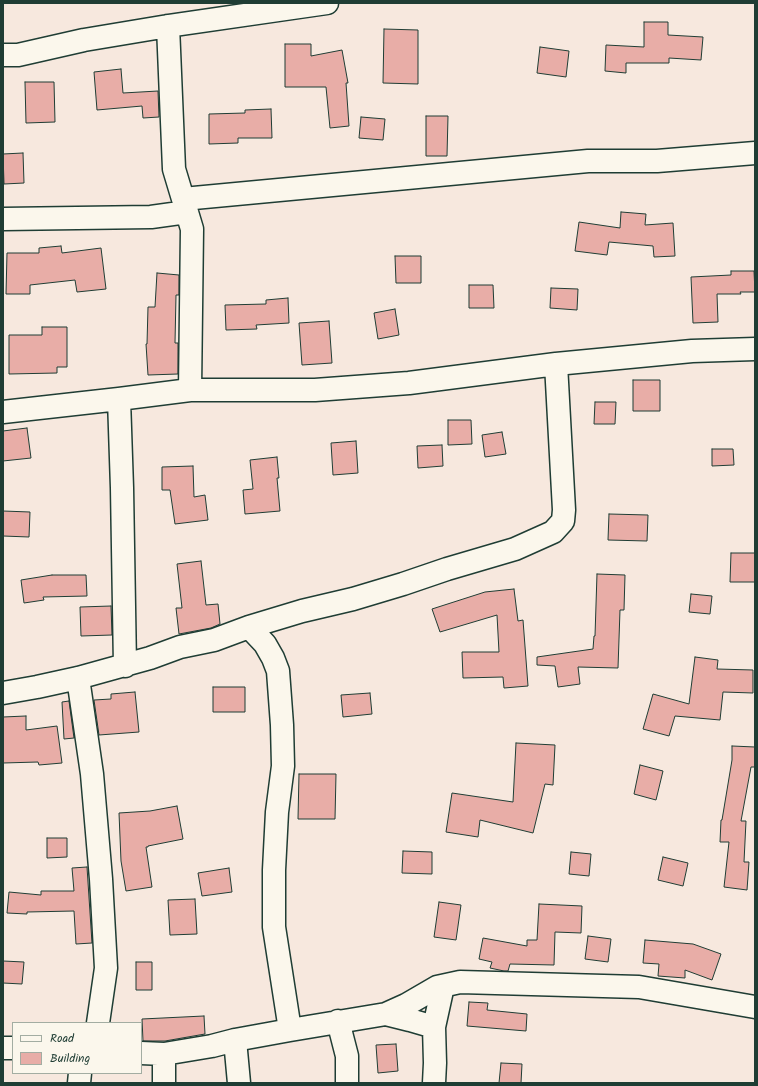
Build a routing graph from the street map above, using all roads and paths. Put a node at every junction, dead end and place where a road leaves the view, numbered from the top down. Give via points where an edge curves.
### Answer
1 (327, 3) edge
2 (168, 26) junction
3 (3, 55) edge
4 (755, 153) edge
5 (185, 206) junction
6 (3, 219) edge
7 (755, 349) edge
8 (556, 364) junction
9 (190, 390) junction
10 (119, 399) junction
11 (3, 412) edge
12 (249, 627) junction
13 (125, 666) junction
14 (78, 678) junction
15 (3, 693) edge
16 (443, 986) junction
17 (755, 1007) edge
18 (386, 1014) junction
19 (338, 1021) junction
20 (98, 1022) edge
21 (434, 1028) junction
22 (290, 1030) junction
23 (235, 1040) junction
24 (142, 1053) edge
25 (164, 1054) junction
26 (164, 1083) edge
27 (239, 1083) edge
28 (347, 1083) edge
29 (434, 1083) edge

1 - 2 street
2 - 3 street via 84,40 18,55
2 - 5 street via 174,169
4 - 5 street via 658,161 588,161
5 - 6 street via 151,218
5 - 9 street via 192,229
7 - 8 street via 692,351
8 - 9 street via 410,383 315,390
8 - 12 street via 564,510 563,520 553,532 515,549 447,568 403,584
9 - 10 street
10 - 11 street
10 - 13 street
12 - 13 street
12 - 22 street via 265,644 278,671 283,766 274,870 274,927
13 - 14 street
14 - 15 street
14 - 20 street via 92,774 101,878 106,968
16 - 17 street via 460,982 639,987
16 - 18 street
16 - 21 street
18 - 19 street
18 - 21 street
19 - 22 street
19 - 28 street via 347,1056
21 - 29 street
22 - 23 street
23 - 25 street
23 - 27 street
24 - 25 street
25 - 26 street

